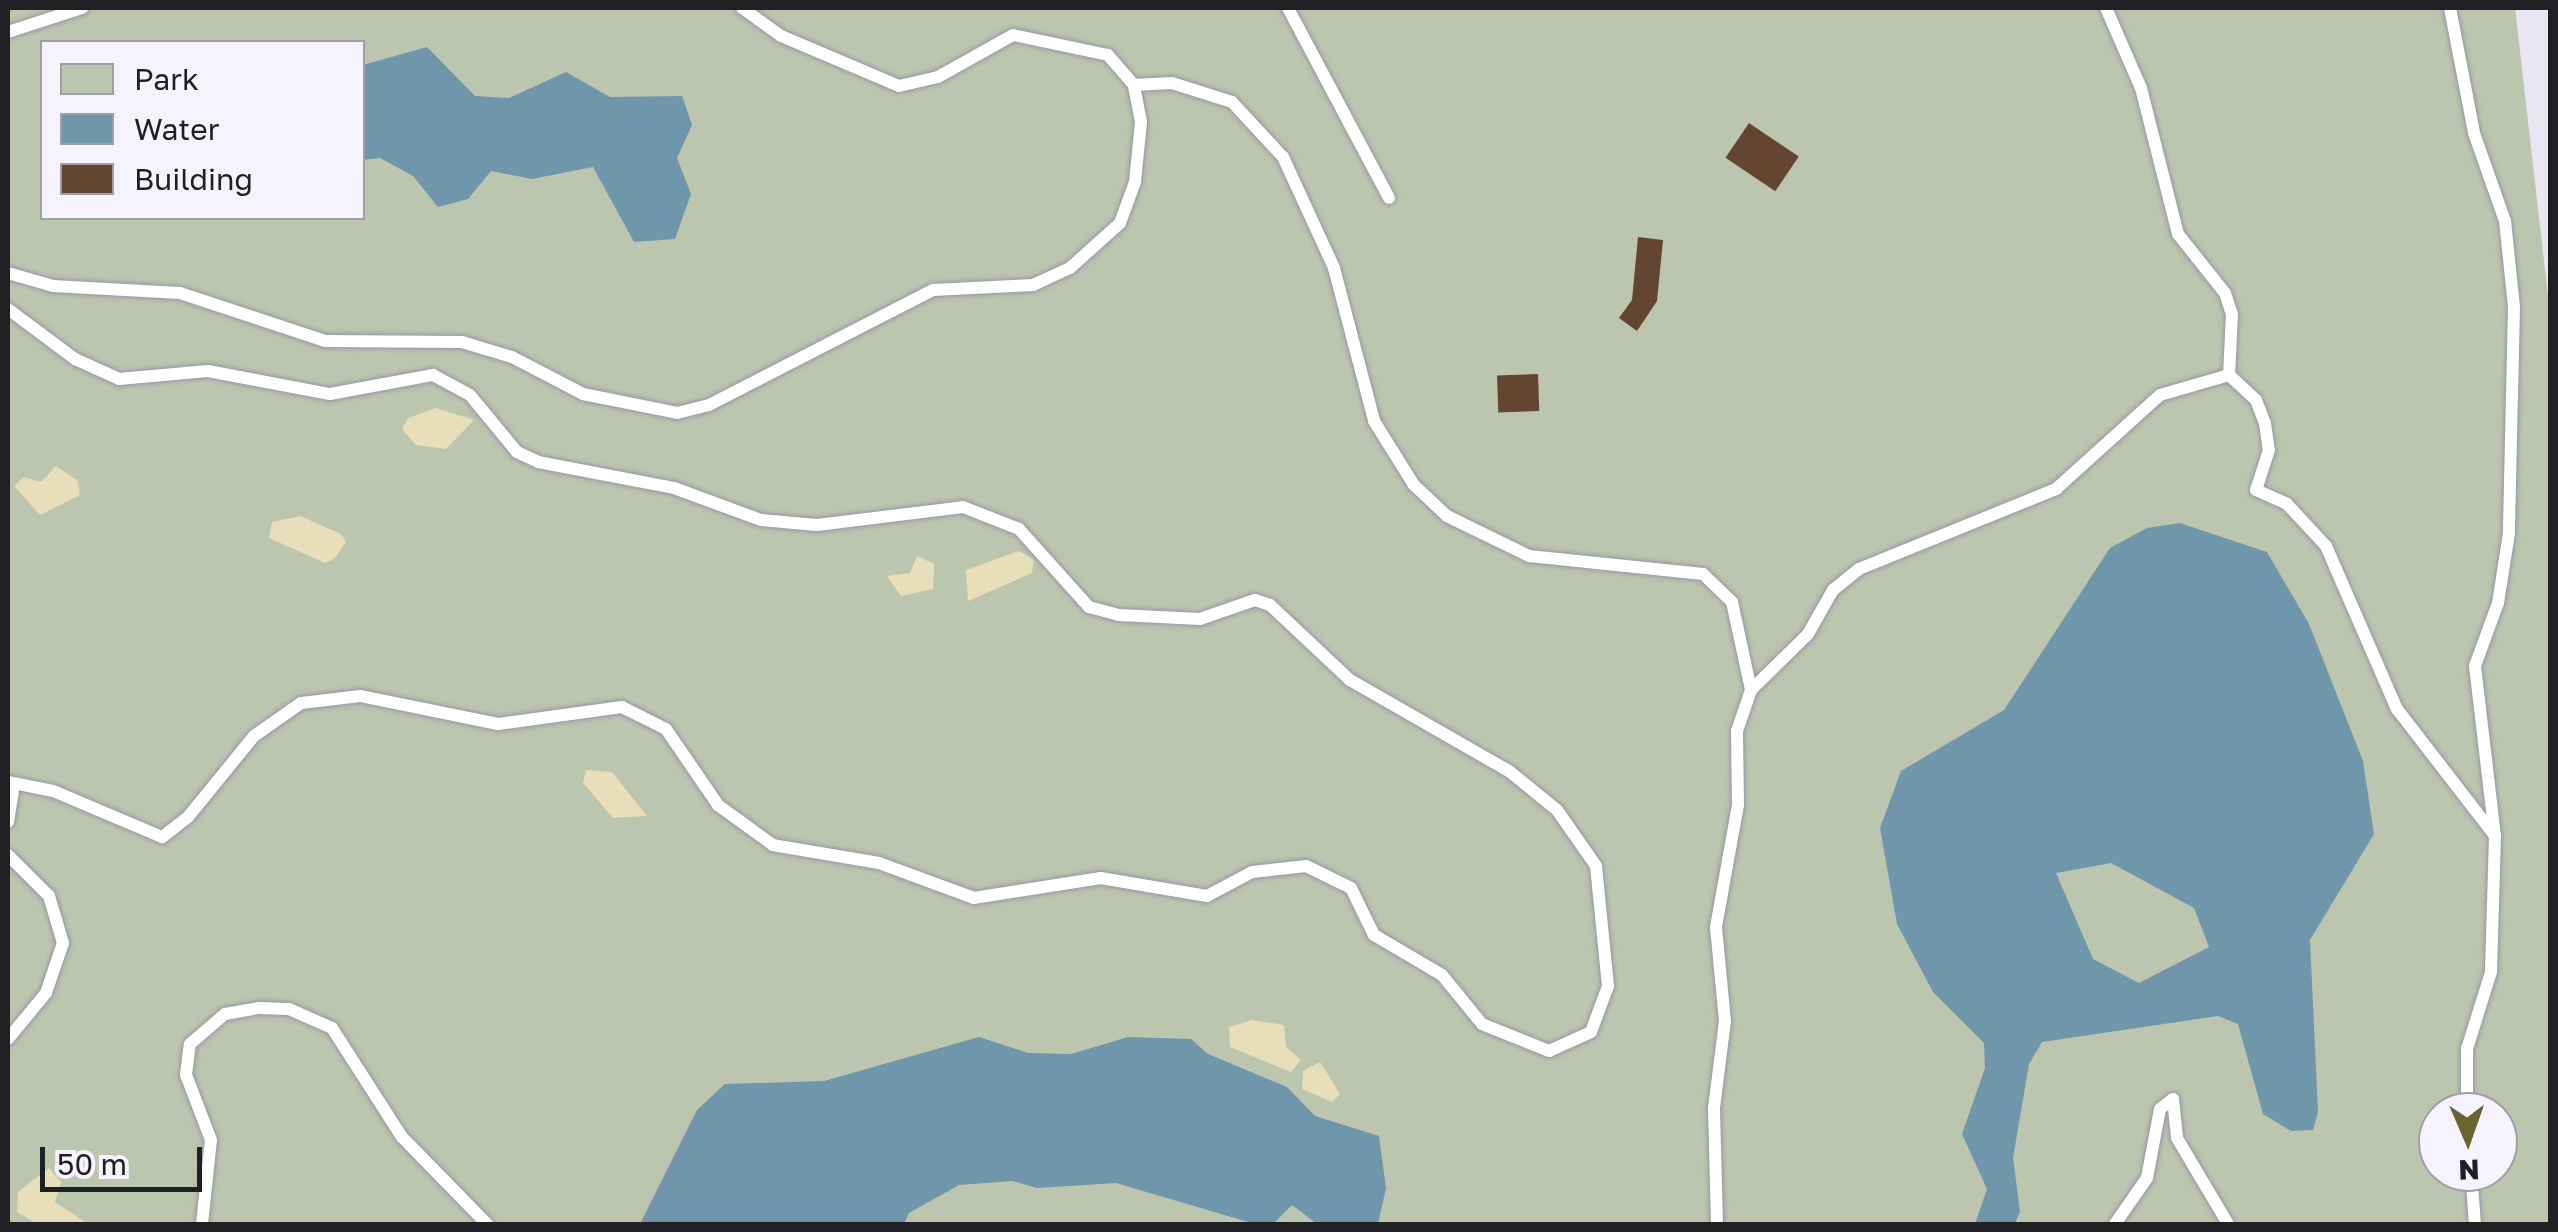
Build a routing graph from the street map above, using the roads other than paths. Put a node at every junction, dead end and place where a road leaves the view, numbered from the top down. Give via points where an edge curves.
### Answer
1 (82, 8) edge
2 (742, 8) edge
3 (1288, 8) edge
4 (2106, 8) edge
5 (2450, 8) edge
6 (8, 32) edge
7 (1134, 85) junction
8 (1389, 198) dead end
9 (8, 273) edge
10 (8, 308) edge
11 (2229, 375) junction
12 (1751, 690) junction
13 (11, 783) edge
14 (8, 822) edge
15 (2494, 836) junction
16 (8, 855) edge
17 (8, 1039) edge
18 (2467, 1092) edge
19 (2473, 1192) edge
20 (202, 1224) edge
21 (487, 1224) edge
22 (1717, 1224) edge
23 (2116, 1224) edge
24 (2228, 1224) edge
25 (2475, 1224) edge

1 - 6 lane
2 - 7 lane via 781,36 899,86 938,77 1013,36 1108,55
3 - 8 lane
4 - 11 lane via 2141,88 2178,234 2225,292 2232,314
5 - 15 lane via 2474,133 2505,220 2514,306 2509,533 2498,603 2474,666
7 - 9 lane via 1135,182 1120,223 1082,260 1033,285 933,290 710,405 677,414 583,394 512,357 462,342 326,341 180,294 53,286
7 - 12 lane via 1172,83 1232,102 1283,157 1334,268 1374,420 1414,485 1447,516 1529,556 1702,574 1732,602
10 - 13 lane via 75,359 119,379 208,370 330,394 433,374 470,395 498,434 538,462 674,488 761,520 806,525 963,507 1020,529 1089,606 1119,615 1200,619 1255,600 1270,604 1350,680 1509,771 1557,810 1596,866 1608,986 1591,1032 1549,1051 1482,1024 1442,975 1374,935 1351,888 1306,866 1252,872 1207,896 1102,878 974,898 879,863 773,845 718,805 666,729 622,707 498,724 360,696 301,703 254,736 188,817 162,837 53,791
11 - 12 lane via 2160,395 2056,488 1860,569 1833,590 1808,634
11 - 15 lane via 2256,400 2265,423 2269,450 2256,490 2286,504 2326,546 2397,710
12 - 22 lane via 1737,731 1738,806 1716,927 1725,1021 1714,1108
13 - 14 lane
15 - 18 lane via 2491,972 2467,1049
16 - 17 lane via 49,896 62,943 46,993
19 - 25 lane
20 - 21 lane via 211,1140 186,1075 190,1044 225,1014 259,1008 288,1009 332,1028 402,1138
23 - 24 lane via 2147,1178 2160,1109 2173,1099 2177,1138

